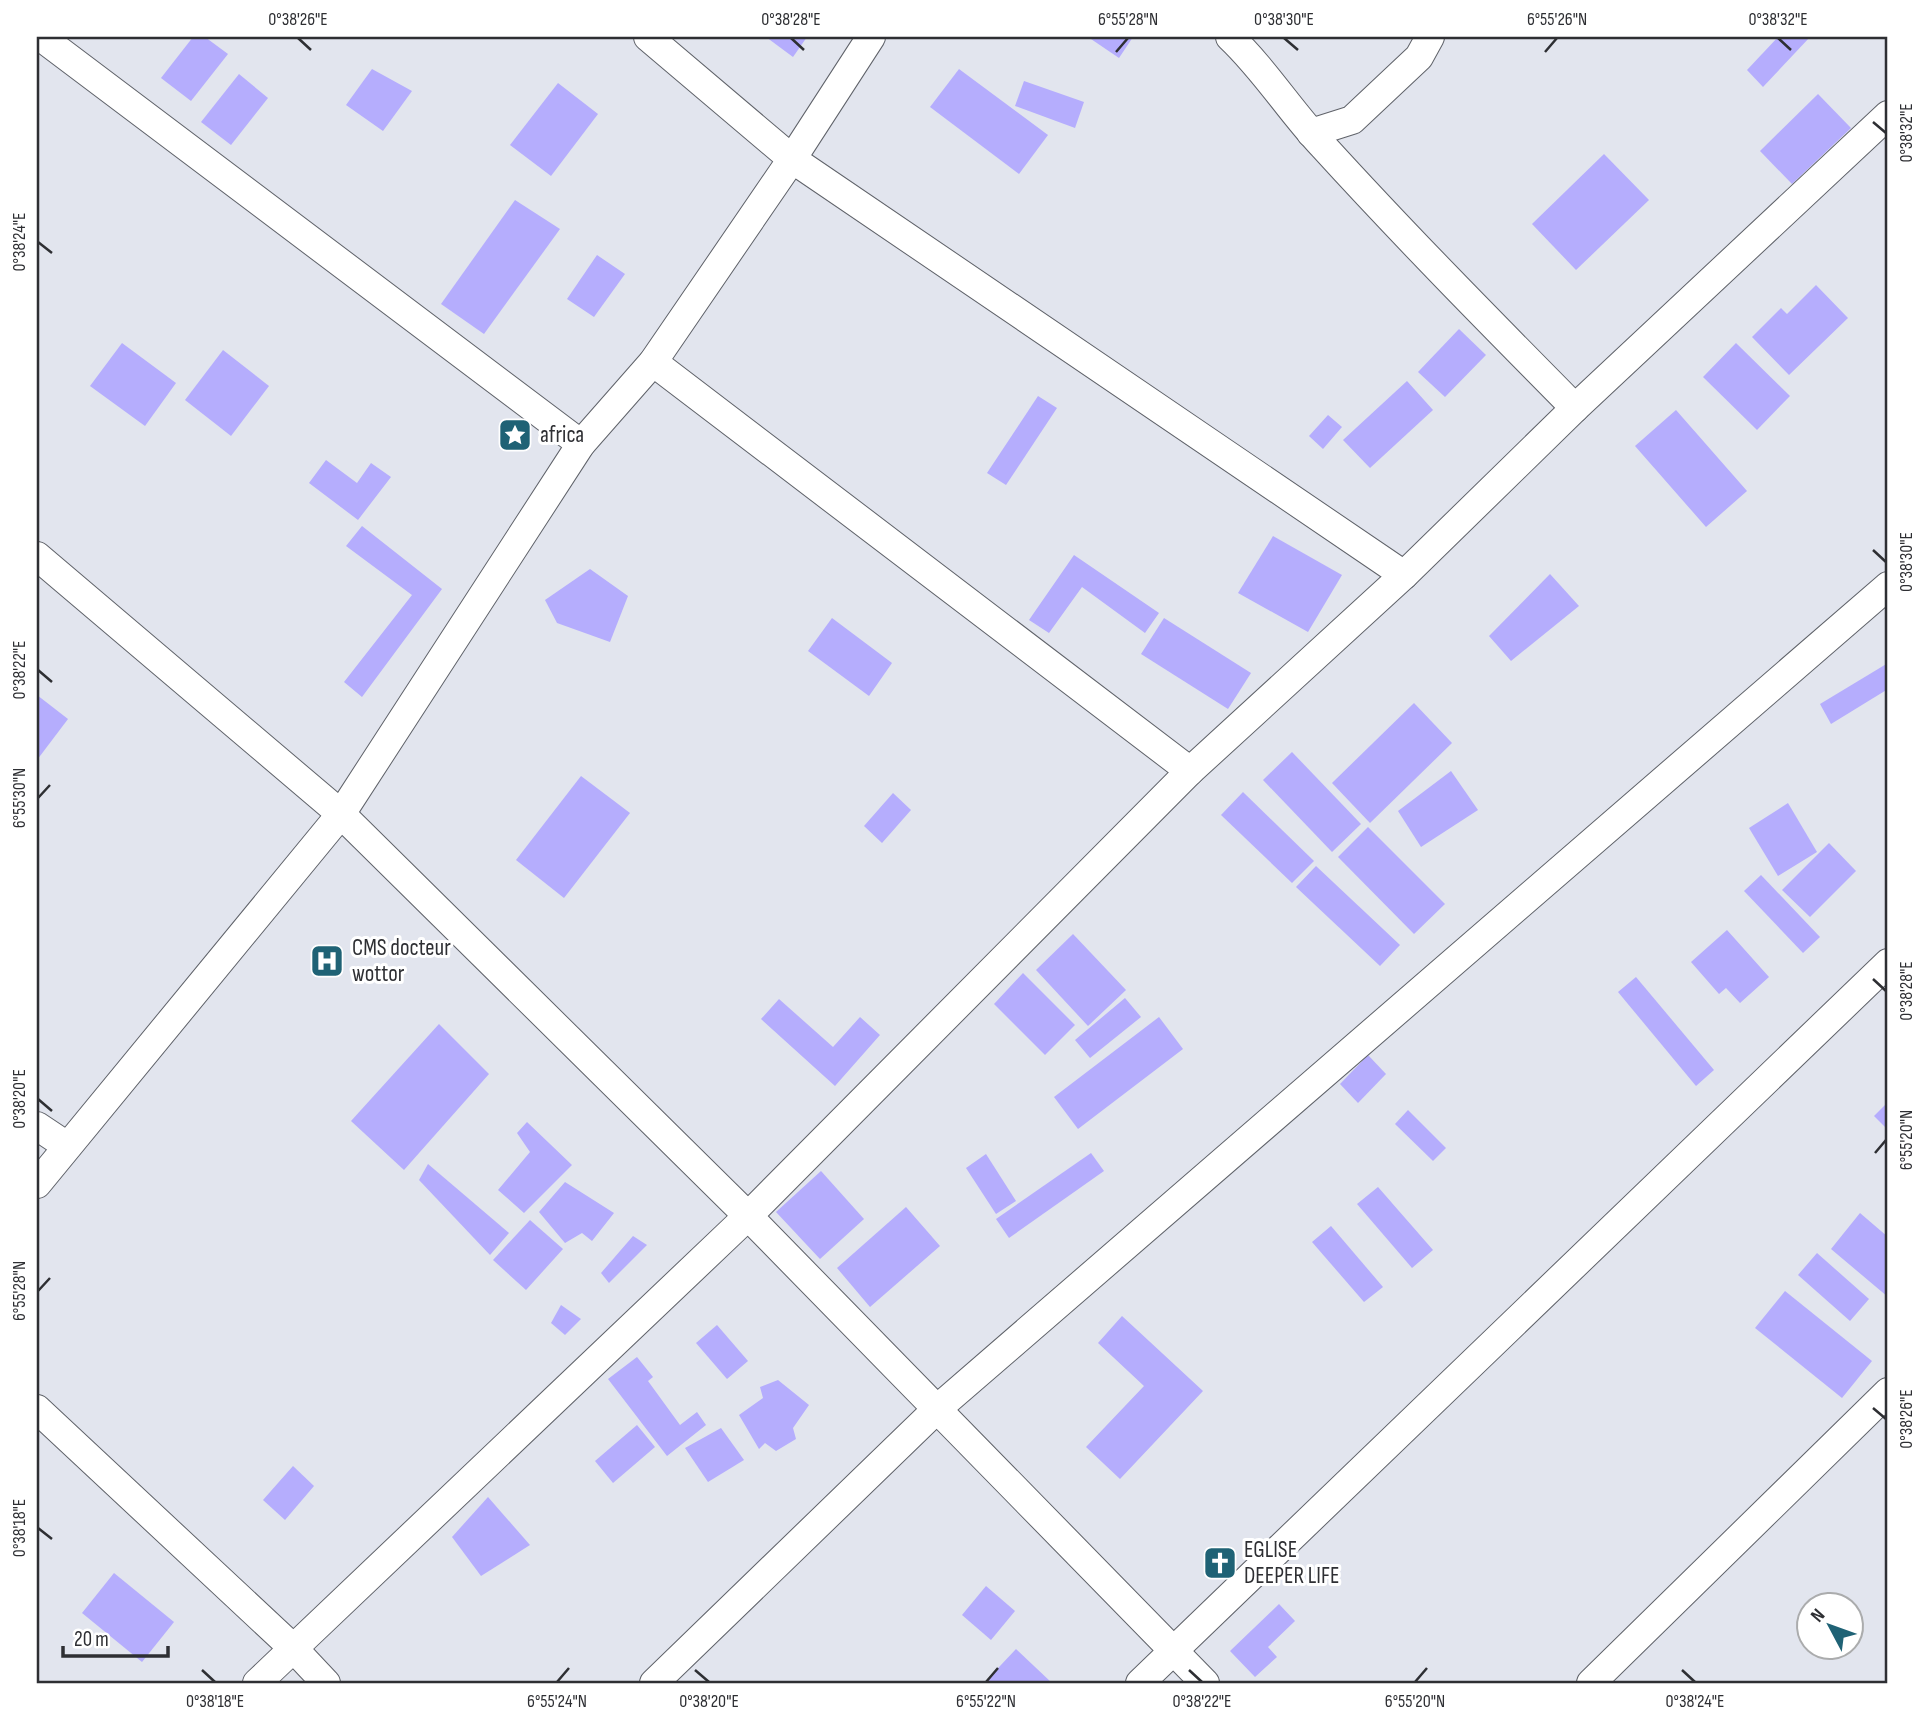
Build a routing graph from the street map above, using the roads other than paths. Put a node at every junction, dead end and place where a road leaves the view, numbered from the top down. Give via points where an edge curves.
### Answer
1 (41, 37) edge
2 (648, 37) edge
3 (871, 37) edge
4 (1230, 37) edge
5 (1430, 37) edge
6 (1888, 115) edge
7 (1311, 133) junction
8 (792, 159) junction
9 (653, 362) junction
10 (1575, 408) junction
11 (581, 444) junction
12 (37, 556) edge
13 (1404, 575) junction
14 (1888, 586) edge
15 (1190, 771) junction
16 (341, 814) junction
17 (1888, 964) edge
18 (37, 1126) edge
19 (66, 1146) junction
20 (37, 1184) edge
21 (748, 1216) junction
22 (1888, 1392) edge
23 (37, 1409) edge
24 (937, 1409) junction
25 (293, 1649) junction
26 (1173, 1651) junction
27 (257, 1683) edge
28 (326, 1683) edge
29 (654, 1683) edge
30 (1140, 1683) edge
31 (1205, 1683) edge
32 (1591, 1683) edge

1 - 11 street
2 - 8 street
3 - 8 street
4 - 7 street via 1252,57
5 - 7 street via 1419,57 1352,120
6 - 10 street
7 - 10 street via 1425,257
8 - 9 street
8 - 13 street
9 - 11 street
9 - 15 street
10 - 13 street
11 - 16 street
12 - 16 street
13 - 15 street
14 - 24 street
15 - 21 street
16 - 19 street
16 - 21 street
17 - 26 street
18 - 19 street
19 - 20 street
21 - 24 street
21 - 25 street
22 - 32 street
23 - 25 street
24 - 26 street
24 - 29 street
25 - 27 street
25 - 28 street
26 - 30 street
26 - 31 street

